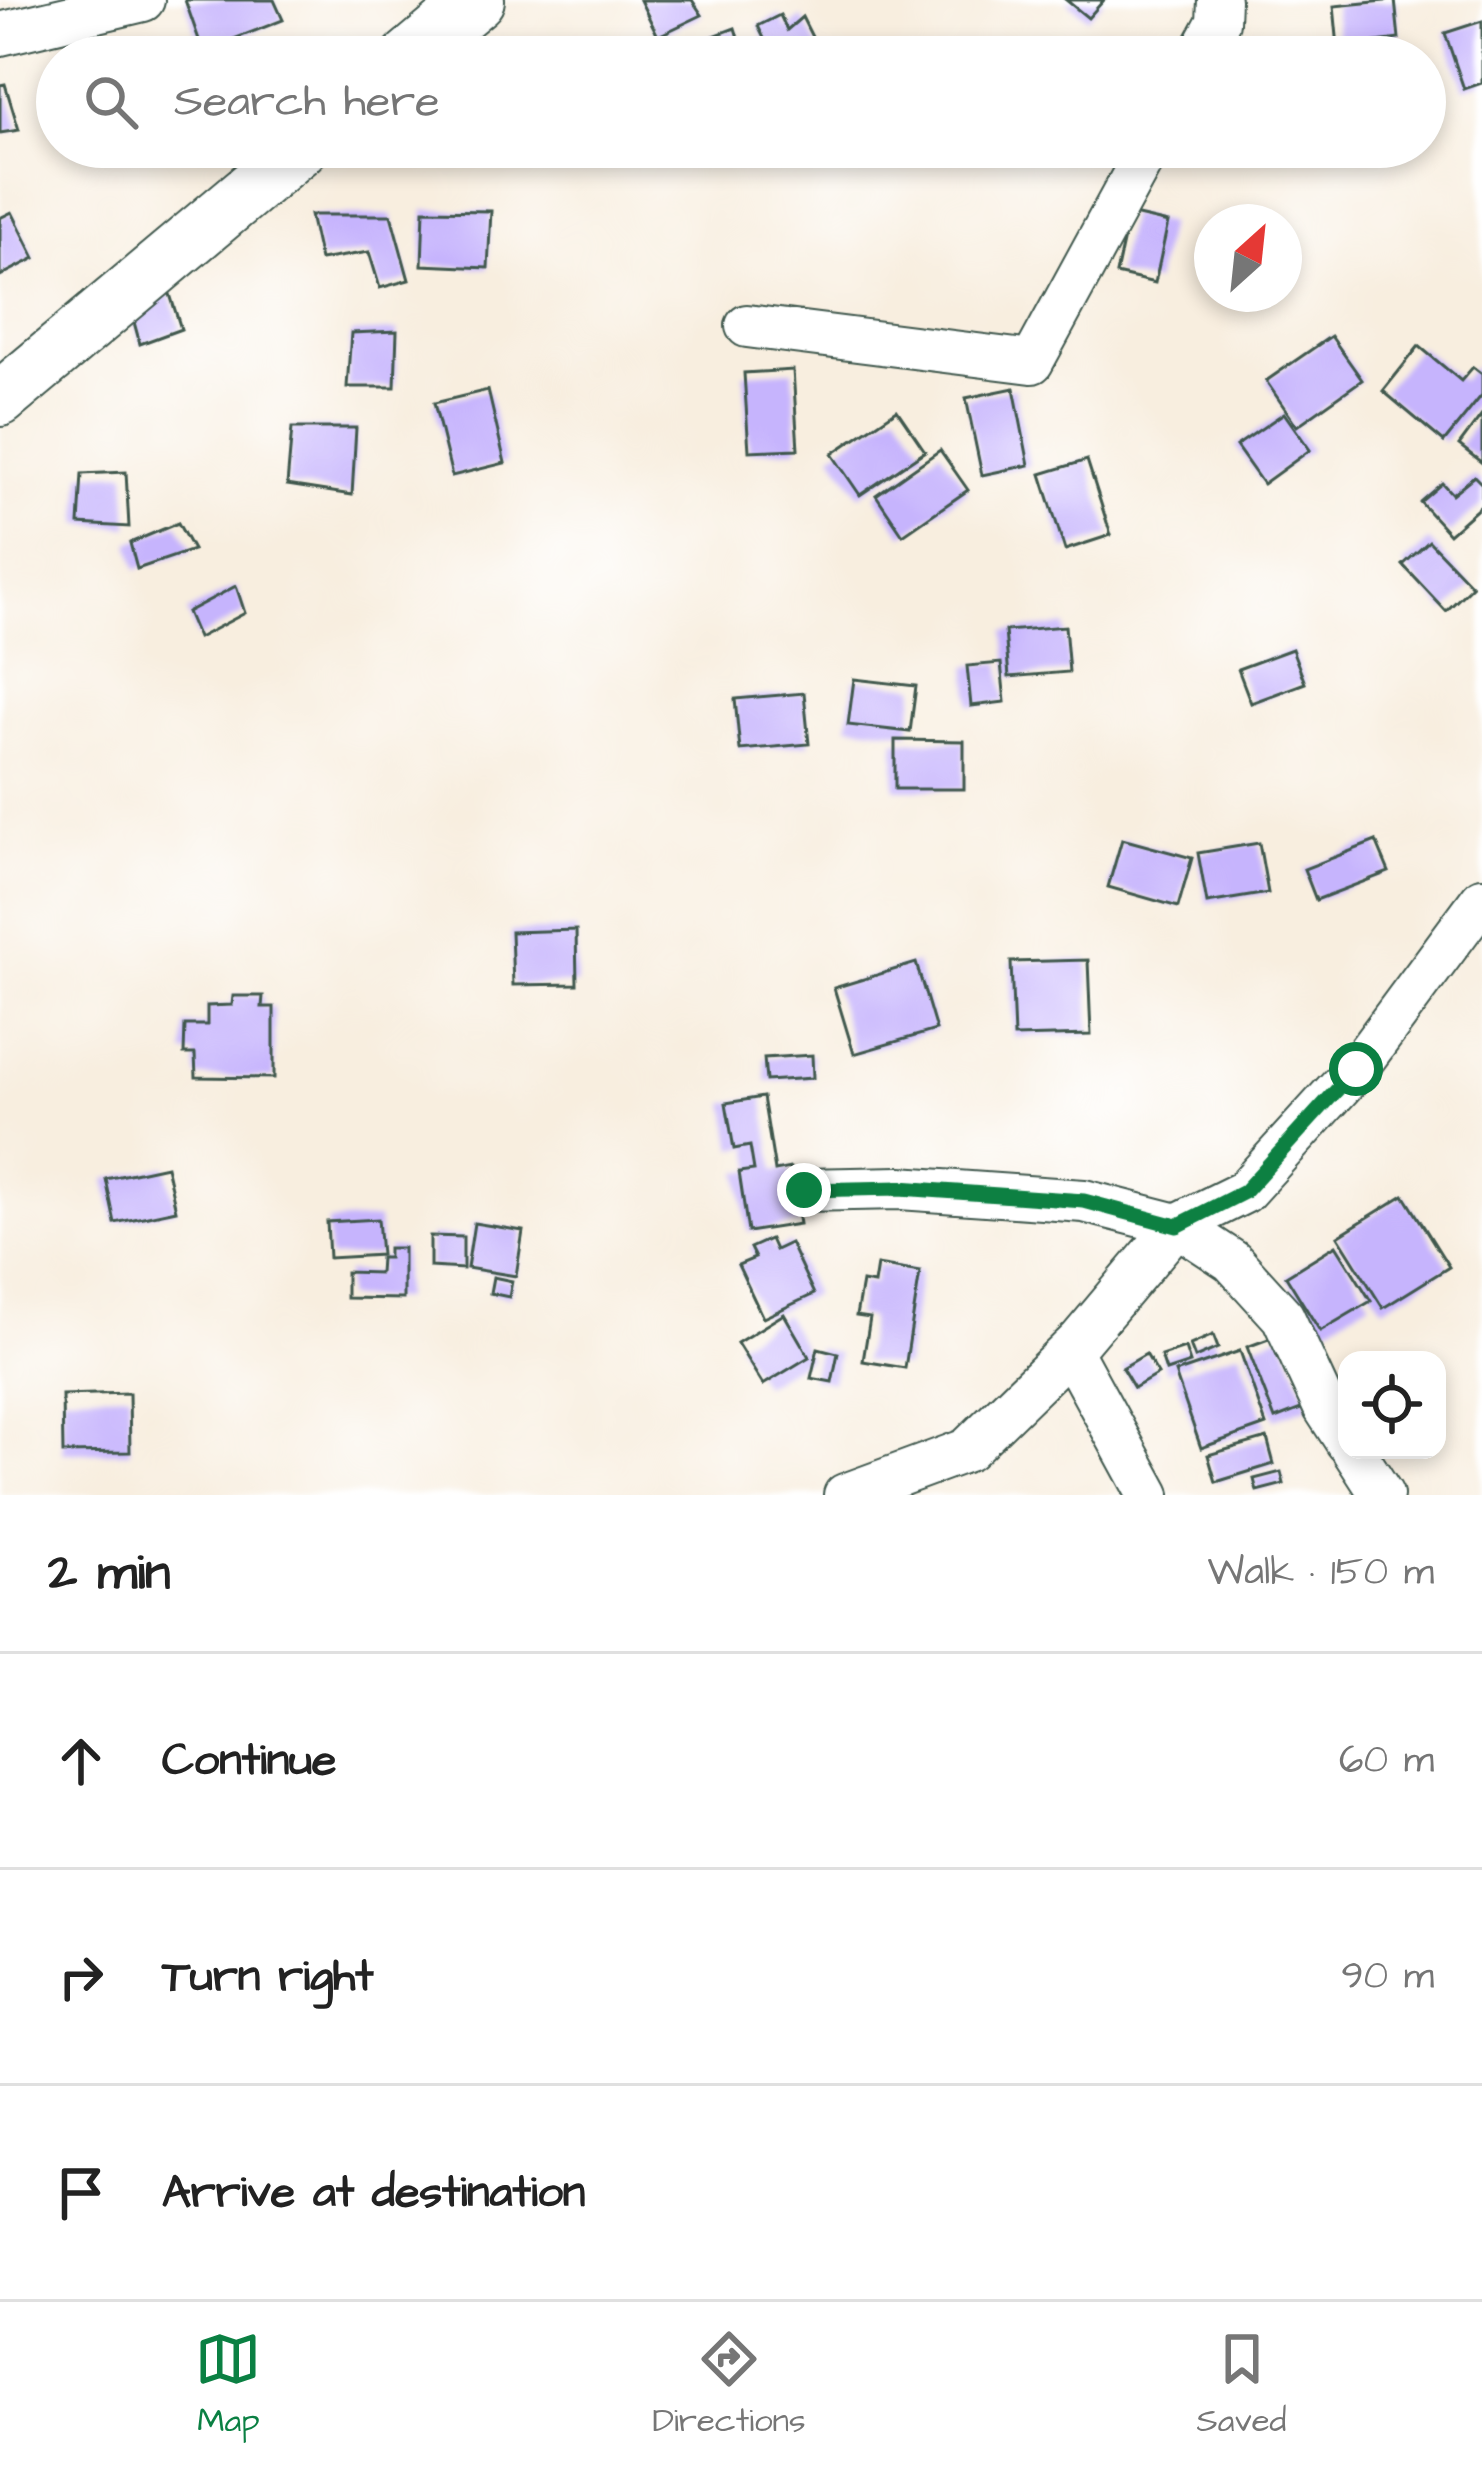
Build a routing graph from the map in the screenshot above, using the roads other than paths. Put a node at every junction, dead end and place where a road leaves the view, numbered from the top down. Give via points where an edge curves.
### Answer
1 (143, 0) edge
2 (477, 0) edge
3 (1219, 0) edge
4 (0, 34) edge
5 (434, 36) edge
6 (1210, 36) edge
7 (277, 168) edge
8 (1138, 168) edge
9 (747, 326) dead end
10 (0, 399) edge
11 (1482, 898) edge
12 (804, 1190) dead end
13 (1177, 1226) junction
14 (1070, 1349) junction
15 (1338, 1428) edge
16 (1358, 1459) edge
17 (845, 1495) edge
18 (1149, 1495) edge
19 (1382, 1495) edge

1 - 4 street
2 - 5 main road
3 - 6 street
7 - 10 main road
8 - 9 street via 1032,362
11 - 13 street via 1356,1069 1244,1192
12 - 13 street via 1084,1201
13 - 14 street
13 - 15 street via 1232,1261 1283,1317
14 - 17 street via 967,1450
14 - 18 street
16 - 19 street

